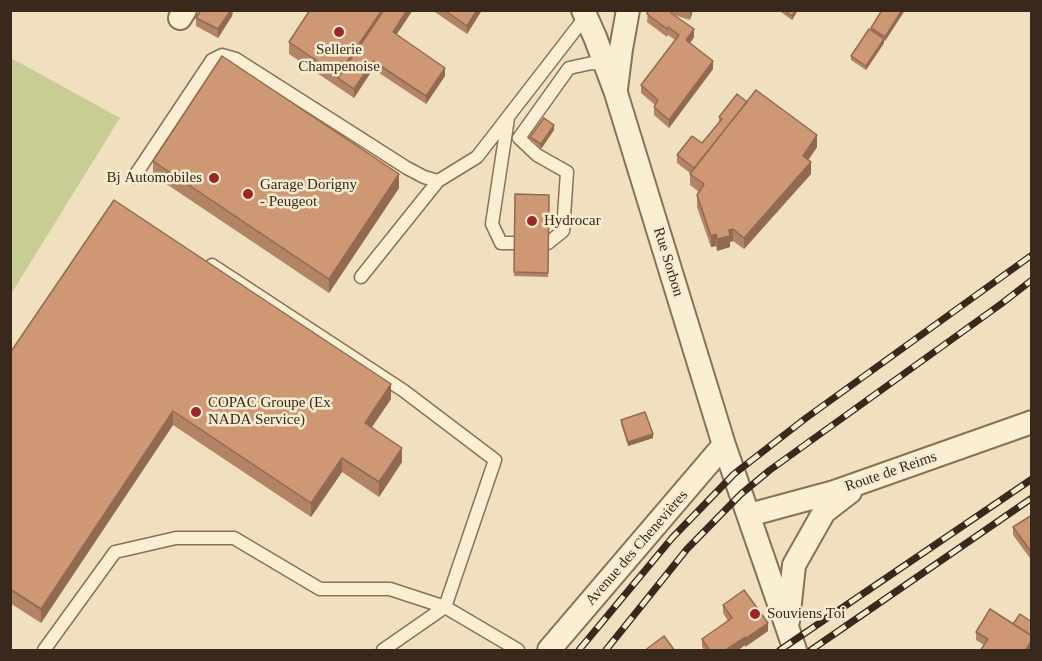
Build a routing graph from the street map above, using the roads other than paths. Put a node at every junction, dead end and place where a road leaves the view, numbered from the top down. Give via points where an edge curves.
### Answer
1 (628, 10) edge
2 (584, 14) edge
3 (605, 64) junction
4 (616, 93) junction
5 (508, 117) junction
6 (134, 177) dead end
7 (438, 181) junction
8 (515, 243) edge
9 (548, 243) edge
10 (209, 264) edge
11 (361, 277) dead end
12 (1032, 422) edge
13 (724, 445) junction
14 (864, 482) junction
15 (748, 516) junction
16 (446, 607) junction
17 (787, 628) junction
18 (44, 651) edge
19 (383, 651) edge
20 (518, 651) edge
21 (549, 651) edge
22 (795, 651) edge

1 - 4 street
2 - 3 street, Rue Sorbon
2 - 5 lane
3 - 4 street, Rue Sorbon
3 - 9 lane via 569,68 519,138 537,155 567,172 564,231
4 - 13 street, Rue Sorbon
5 - 7 lane via 477,157
5 - 8 lane via 492,224 501,243
6 - 7 lane via 212,60 222,55 236,59 407,168
7 - 11 lane
10 - 16 lane via 404,391 495,460
12 - 14 street, Route de Reims
13 - 15 street, Rue Sorbon
13 - 21 street, Avenue des Chenevières
14 - 15 street, Route de Reims
14 - 17 street via 824,512 794,565
15 - 17 street, Rue Sorbon
16 - 18 lane via 390,589 320,589 234,538 176,538 115,552
16 - 19 lane
16 - 20 lane
17 - 22 street, Rue Sorbon

